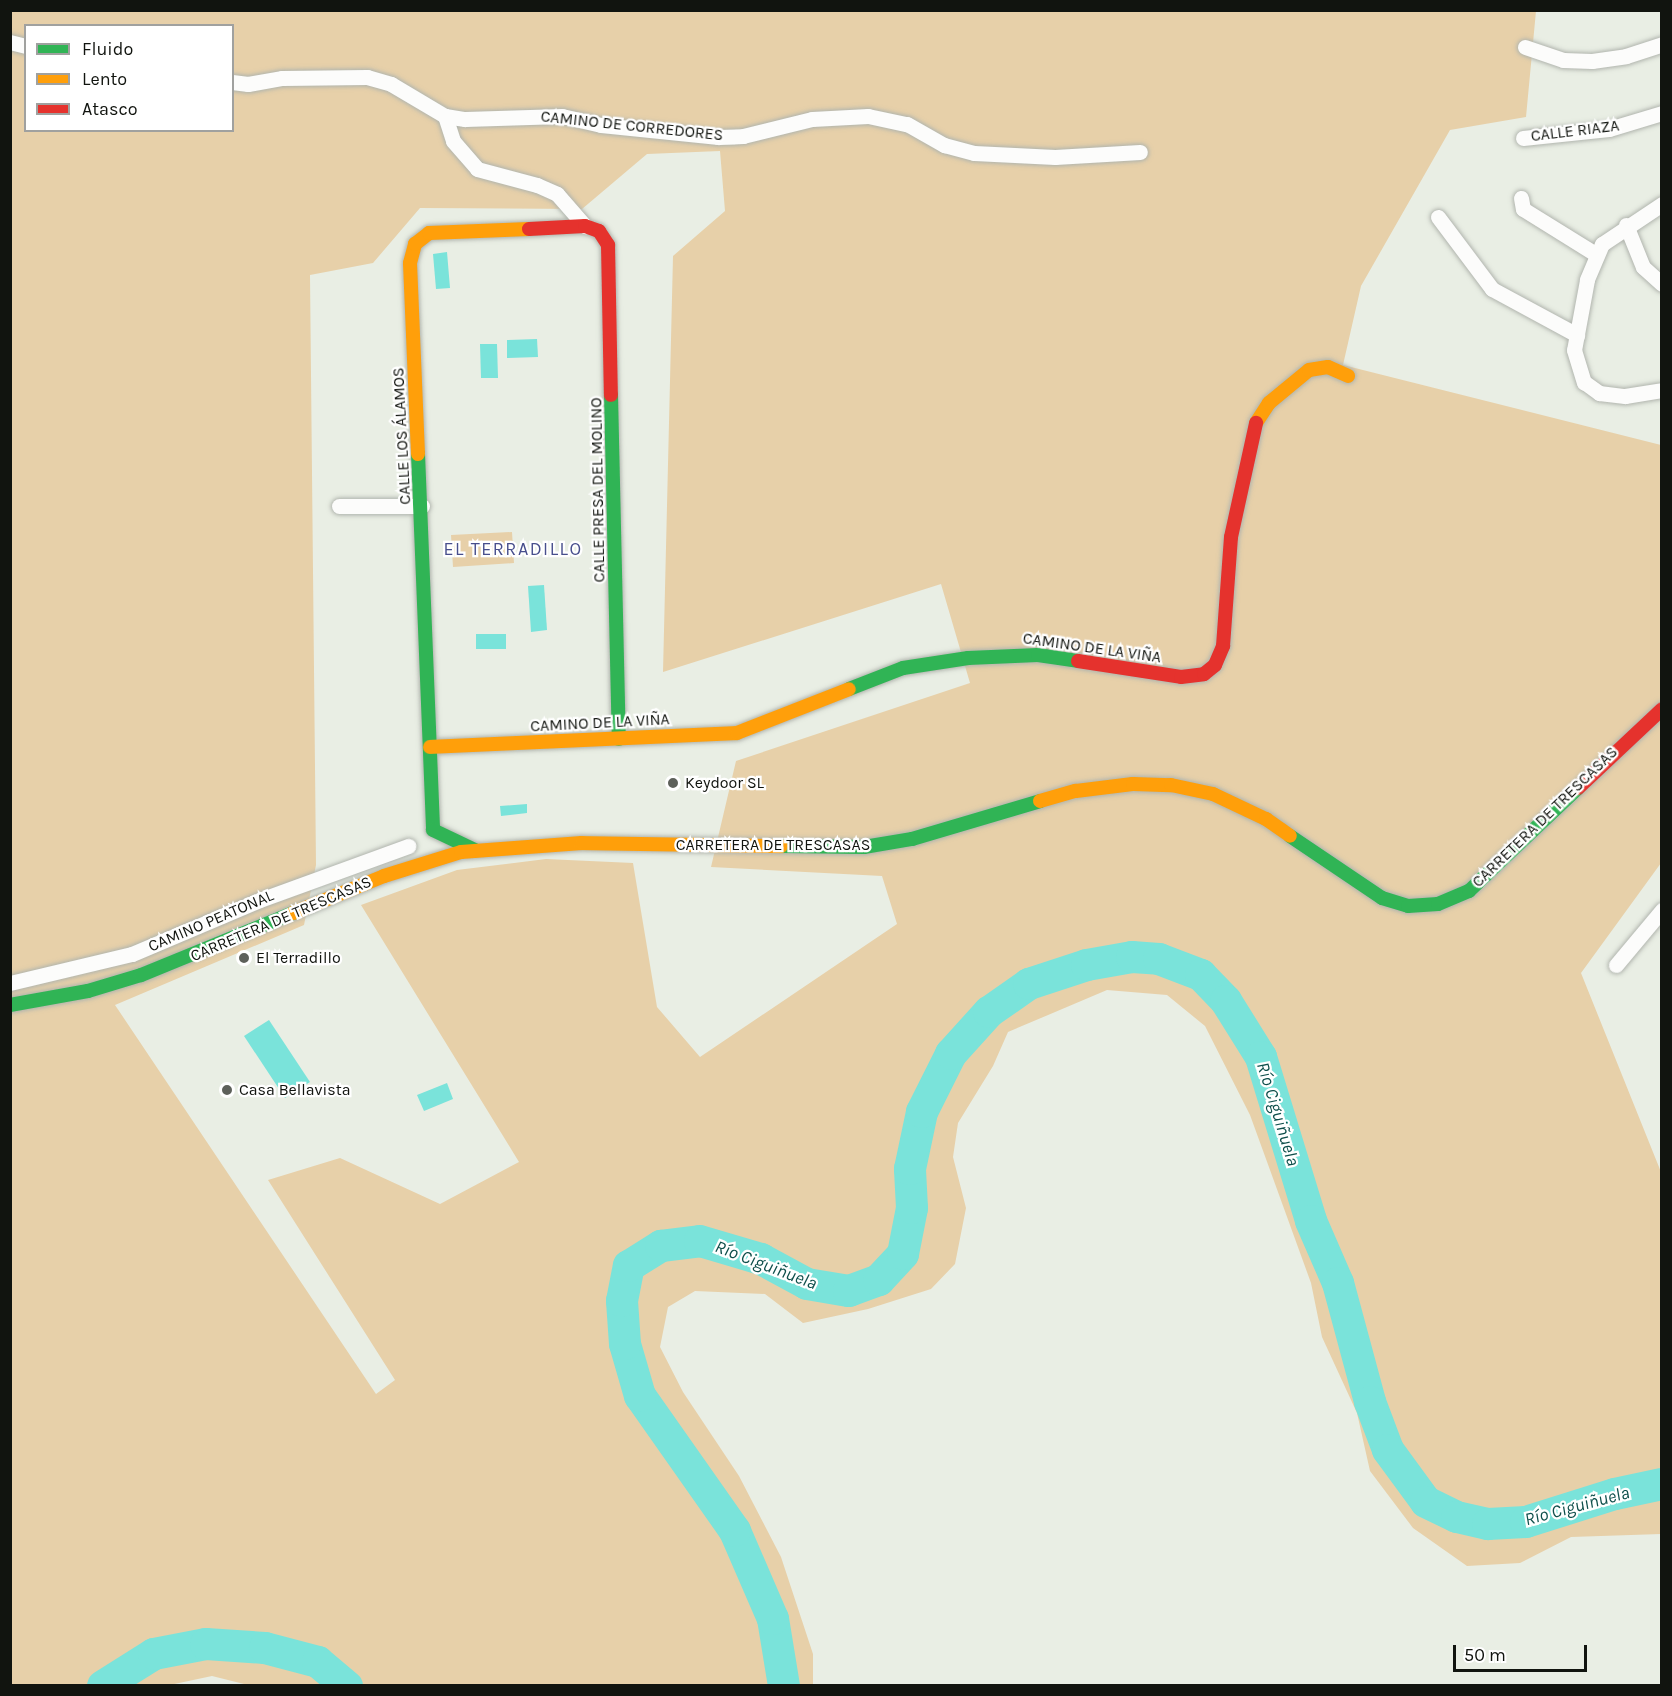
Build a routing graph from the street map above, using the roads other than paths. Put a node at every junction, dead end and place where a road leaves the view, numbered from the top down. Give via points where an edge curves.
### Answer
1 (1662, 44) edge
2 (1525, 47) dead end
3 (234, 82) edge
4 (1662, 113) edge
5 (445, 116) junction
6 (1523, 138) dead end
7 (1140, 152) dead end
8 (1521, 198) dead end
9 (1662, 204) edge
10 (1438, 217) dead end
11 (1626, 225) junction
12 (585, 226) junction
13 (1597, 255) junction
14 (1662, 284) edge
15 (1577, 335) junction
16 (1348, 376) dead end
17 (1662, 390) edge
18 (339, 506) dead end
19 (422, 506) junction
20 (1662, 709) edge
21 (619, 739) junction
22 (430, 747) junction
23 (422, 841) junction
24 (475, 850) junction
25 (410, 866) junction
26 (1662, 910) edge
27 (1616, 965) dead end
28 (10, 983) edge
29 (10, 1005) edge

1 - 2 street via 1626,56 1592,61 1563,60
3 - 5 street via 367,77 391,84
4 - 6 street, CALLE RIAZA via 1609,129
5 - 7 street, CAMINO DE CORREDORES via 561,116 601,125 718,137 743,136 812,119 868,116 907,124 944,145 974,153 1055,157
5 - 12 street via 453,141 477,169 556,194
8 - 13 street via 1523,208
9 - 11 street
10 - 15 street via 1492,290
11 - 13 street via 1602,244
11 - 14 street via 1643,267
12 - 19 street, CALLE LOS ÁLAMOS via 437,231 422,236 415,244 410,263
12 - 21 street, CALLE PRESA DEL MOLINO via 599,231 606,241 610,266
13 - 15 street via 1587,280
15 - 17 street via 1575,361 1592,390 1615,396
16 - 21 street, CAMINO DE LA VIÑA via 1328,367 1309,370 1269,403 1255,424 1231,537 1223,646 1215,665 1204,674 1181,677 1038,655 968,658 903,668 737,733
18 - 19 street
19 - 22 street, CALLE LOS ÁLAMOS
20 - 24 street, CARRETERA DE TRESCASAS via 1468,891 1425,907 1382,898 1245,808 1197,790 1150,783 1076,791 912,839 864,847 582,843
21 - 22 street, CAMINO DE LA VIÑA
22 - 23 street, CALLE LOS ÁLAMOS
23 - 24 street
23 - 25 street
23 - 28 street, CAMINO PEATONAL via 260,900 132,954
24 - 25 street, CARRETERA DE TRESCASAS
25 - 29 street, CARRETERA DE TRESCASAS via 141,975 88,991
26 - 27 street

